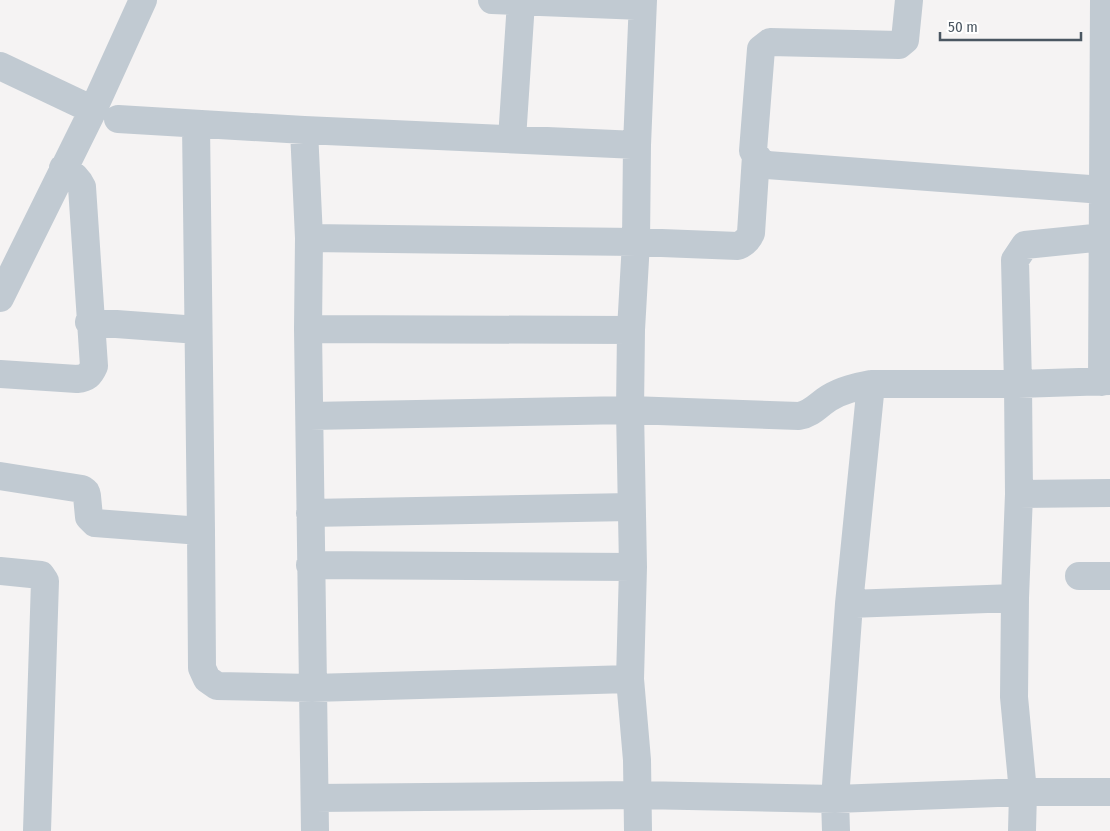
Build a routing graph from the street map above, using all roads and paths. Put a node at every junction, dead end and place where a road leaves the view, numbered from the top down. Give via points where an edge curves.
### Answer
1 (143, 0) edge
2 (492, 0) edge
3 (909, 0) edge
4 (1104, 0) edge
5 (520, 2) junction
6 (642, 3) edge
7 (1107, 31) edge
8 (0, 66) edge
9 (105, 114) junction
10 (196, 124) junction
11 (304, 130) junction
12 (512, 139) junction
13 (637, 146) junction
14 (756, 156) junction
15 (71, 173) junction
16 (1103, 190) junction
17 (1104, 237) junction
18 (309, 238) junction
19 (636, 242) junction
20 (0, 298) edge
21 (90, 322) junction
22 (308, 329) junction
23 (198, 330) junction
24 (631, 330) junction
25 (0, 374) edge
26 (1106, 382) edge
27 (871, 384) junction
28 (1018, 384) junction
29 (630, 410) junction
30 (310, 416) junction
31 (0, 476) edge
32 (1110, 493) edge
33 (1019, 494) junction
34 (631, 506) junction
35 (310, 513) junction
36 (201, 531) junction
37 (310, 565) junction
38 (633, 567) junction
39 (0, 571) edge
40 (1079, 576) dead end
41 (1110, 576) edge
42 (1015, 598) junction
43 (849, 604) junction
44 (630, 679) junction
45 (312, 688) junction
46 (1023, 792) junction
47 (1110, 792) edge
48 (638, 795) junction
49 (315, 798) junction
50 (835, 799) junction
51 (37, 831) edge
52 (315, 831) edge
53 (638, 831) edge
54 (836, 831) edge
55 (1022, 831) edge

1 - 9 street
2 - 5 street
3 - 14 street via 905,40 899,45 770,42 761,49
4 - 7 street
5 - 6 street
5 - 12 street
6 - 13 street
7 - 16 street
8 - 9 street
9 - 10 street
9 - 15 street
10 - 11 street
10 - 23 street
11 - 12 street
11 - 18 street
12 - 13 street
13 - 19 street
14 - 16 street via 767,165
14 - 19 street via 751,233 744,243 738,246
15 - 20 street
15 - 21 street via 82,187
16 - 17 street
17 - 26 street
17 - 28 street via 1026,246 1019,253 1015,260
18 - 19 street
18 - 22 street
19 - 24 street
21 - 23 street
21 - 25 street via 94,366 84,378
22 - 24 street
22 - 30 street
23 - 36 street
24 - 29 street
26 - 28 street
27 - 28 street
27 - 29 street via 849,388 800,416
27 - 43 street
28 - 33 street
29 - 30 street
29 - 34 street
30 - 35 street
31 - 36 street via 82,489 86,492 89,517 94,523
32 - 33 street
33 - 42 street
34 - 35 street
34 - 38 street
35 - 37 street
36 - 45 street via 202,668 207,679 217,686
37 - 38 street
37 - 45 street
38 - 44 street
39 - 51 street via 41,575 45,581
40 - 41 street
42 - 43 street
42 - 46 street via 1014,697
43 - 50 street
44 - 45 street
44 - 48 street
45 - 49 street
46 - 47 street
46 - 50 street
46 - 55 street
48 - 49 street
48 - 50 street
48 - 53 street
49 - 52 street
50 - 54 street

